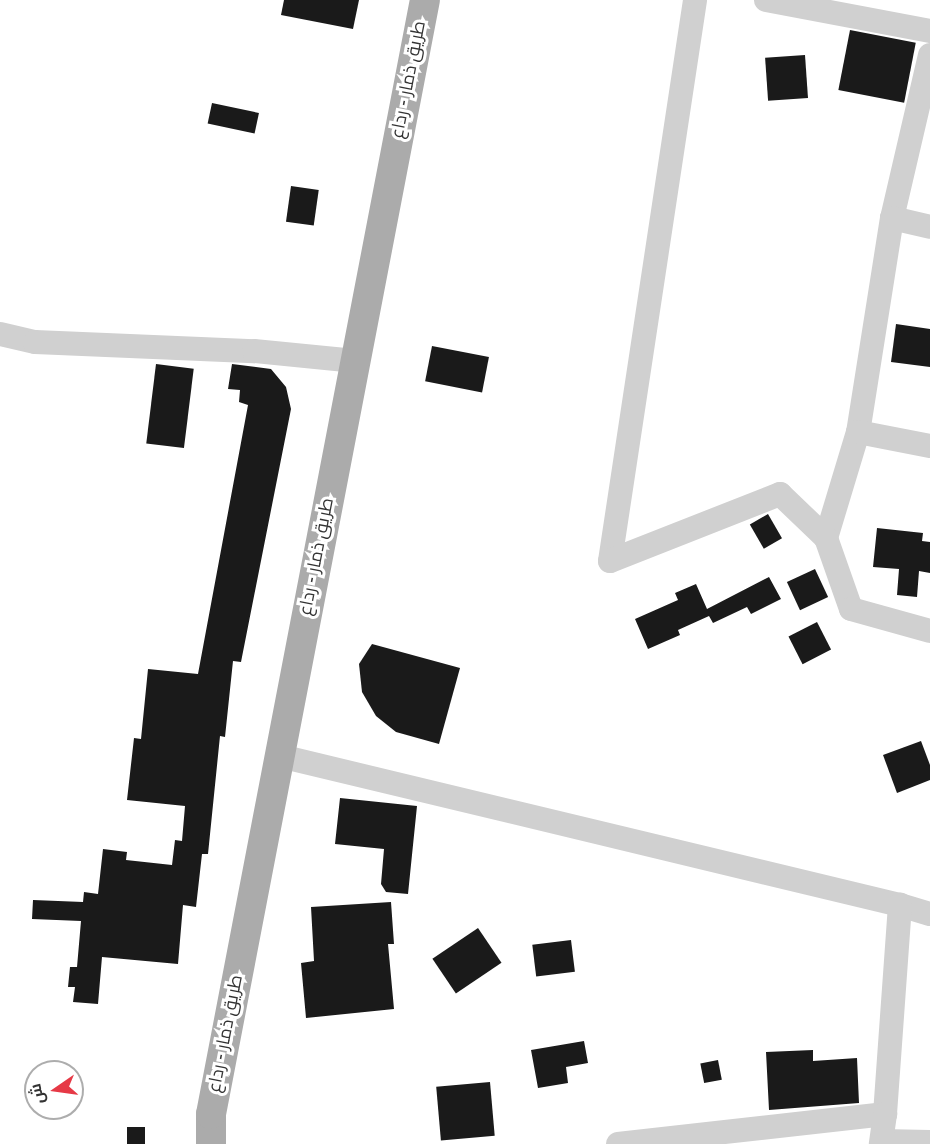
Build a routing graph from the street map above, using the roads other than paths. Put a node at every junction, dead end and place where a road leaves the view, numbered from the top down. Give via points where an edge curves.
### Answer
1 (425, 0) edge
2 (695, 0) edge
3 (766, 0) edge
4 (930, 31) edge
5 (930, 55) edge
6 (892, 218) junction
7 (930, 227) edge
8 (0, 334) edge
9 (356, 361) junction
10 (858, 432) junction
11 (930, 447) edge
12 (826, 538) junction
13 (930, 631) edge
14 (280, 756) junction
15 (900, 904) junction
16 (930, 914) edge
17 (211, 1114) junction
18 (885, 1114) junction
19 (726, 1138) edge
20 (882, 1142) edge
21 (930, 1142) edge
22 (198, 1144) edge
23 (211, 1144) edge
24 (618, 1144) edge

1 - 9 main road, طريق ذمار - رداع
2 - 12 street via 610,561 780,494
3 - 4 street
5 - 6 street
6 - 7 street
6 - 10 street
8 - 9 street via 35,342 254,351
9 - 14 main road, طريق ذمار - رداع
10 - 11 street
10 - 12 street
12 - 13 street via 851,609
14 - 15 street
14 - 17 main road, طريق ذمار - رداع
15 - 16 street
15 - 18 street
17 - 22 main road
17 - 23 main road
18 - 19 street
18 - 20 street
19 - 24 street
20 - 21 street

